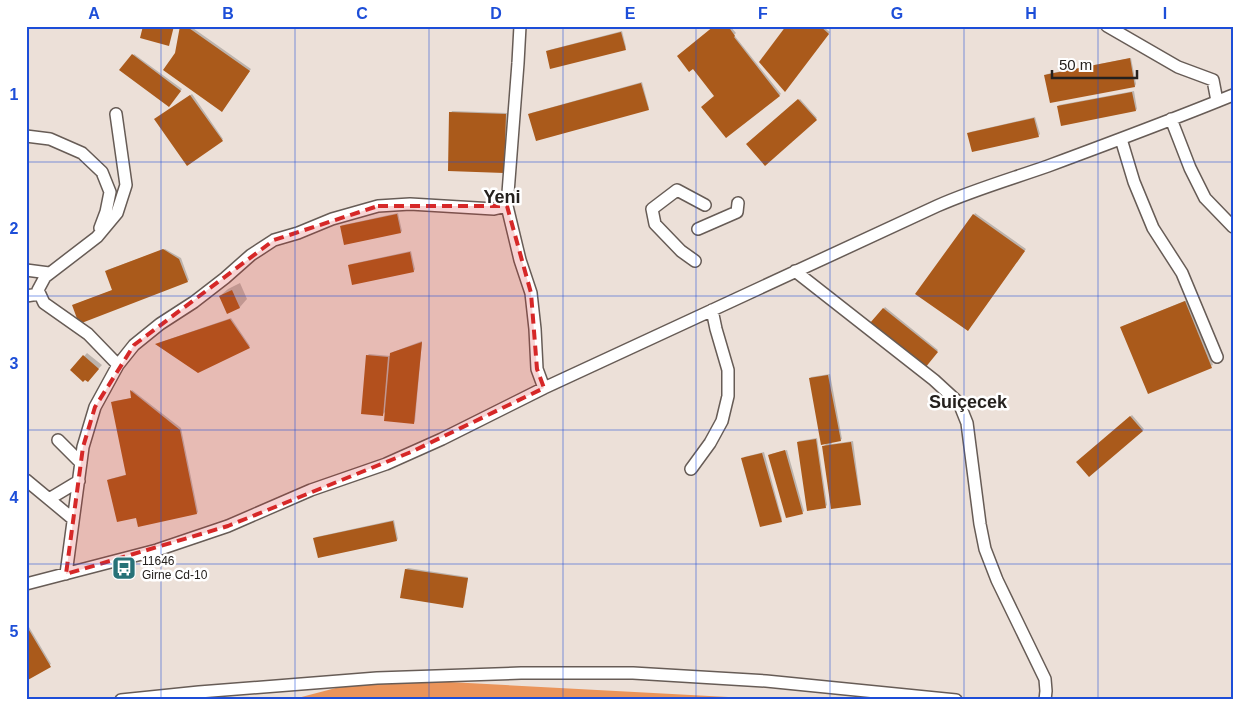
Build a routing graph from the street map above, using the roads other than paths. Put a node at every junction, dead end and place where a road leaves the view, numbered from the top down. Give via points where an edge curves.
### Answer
1 (520, 26) edge
2 (1107, 26) edge
3 (1233, 95) edge
4 (1217, 101) junction
5 (116, 114) dead end
6 (1171, 120) junction
7 (26, 136) edge
8 (1121, 139) junction
9 (738, 203) dead end
10 (704, 205) dead end
11 (507, 206) junction
12 (1233, 227) edge
13 (698, 229) dead end
14 (97, 237) junction
15 (695, 261) dead end
16 (26, 270) edge
17 (795, 271) junction
18 (49, 273) junction
19 (39, 294) junction
20 (26, 296) edge
21 (712, 310) junction
22 (1216, 358) dead end
23 (118, 365) junction
24 (544, 388) junction
25 (58, 440) dead end
26 (81, 463) junction
27 (691, 469) dead end
28 (26, 480) edge
29 (78, 481) junction
30 (49, 499) junction
31 (73, 519) junction
32 (66, 574) junction
33 (26, 584) edge
34 (121, 700) edge
35 (956, 700) edge
36 (1045, 700) edge

1 - 11 street
2 - 4 street via 1178,67 1213,80
3 - 4 street
4 - 6 street
5 - 14 street via 126,186 117,213
6 - 8 street
6 - 12 street via 1205,198
7 - 14 street via 50,139 82,153 102,172 110,192
8 - 17 street via 961,195
8 - 22 street via 1153,228 1182,273
9 - 13 street via 737,212
10 - 15 street via 677,190 652,209 655,224
11 - 23 street via 494,209 410,204 378,206 274,240 160,324 134,345
11 - 24 street via 531,293 537,369
14 - 18 street
16 - 18 street
17 - 21 street
17 - 36 street via 959,403 967,423 985,550 1045,678
18 - 19 street via 38,290
19 - 20 street
19 - 23 street via 44,303 88,334
21 - 24 street
21 - 27 street via 728,370 728,396 722,421
23 - 26 street via 95,407
24 - 32 street via 386,464 312,490 228,526 157,550
25 - 26 street
26 - 29 street
28 - 30 street
29 - 30 street
29 - 31 street
30 - 31 street
31 - 32 street
32 - 33 street
34 - 35 street via 377,678 633,673 766,681

